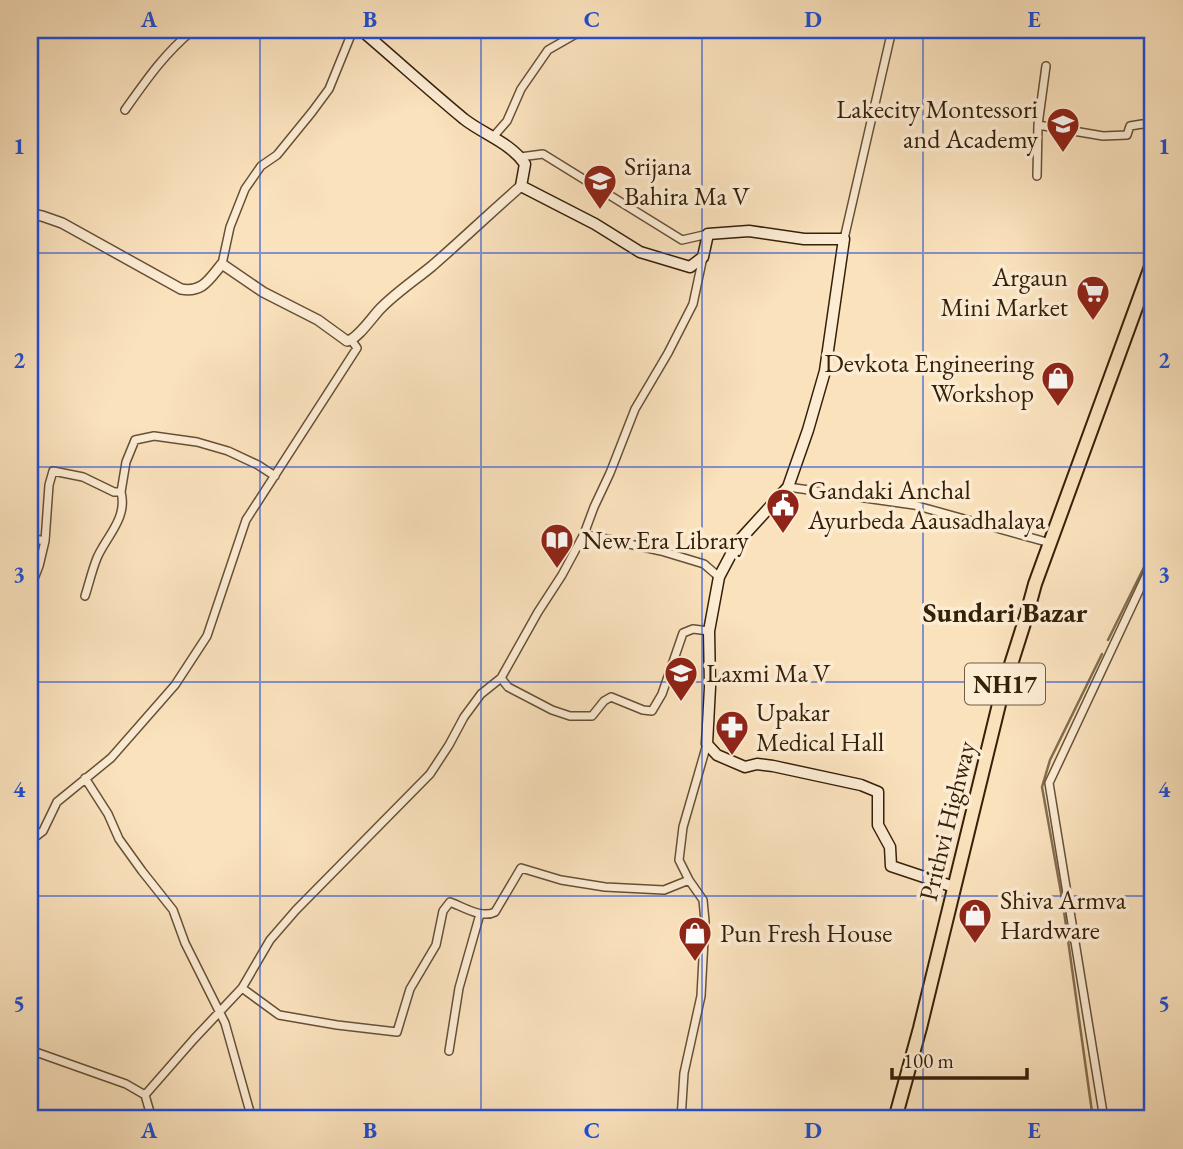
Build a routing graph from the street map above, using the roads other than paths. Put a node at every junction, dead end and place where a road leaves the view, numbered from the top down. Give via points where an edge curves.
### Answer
1 (193, 30) edge
2 (353, 30) edge
3 (360, 30) edge
4 (583, 30) edge
5 (892, 30) edge
6 (1046, 66) dead end
7 (125, 110) dead end
8 (1038, 125) junction
9 (1153, 126) edge
10 (493, 137) junction
11 (520, 157) junction
12 (1037, 176) dead end
13 (521, 186) junction
14 (30, 214) edge
15 (708, 234) junction
16 (844, 239) junction
17 (703, 257) junction
18 (1153, 261) edge
19 (222, 264) junction
20 (352, 341) junction
21 (275, 476) junction
22 (788, 486) junction
23 (121, 492) junction
24 (584, 534) junction
25 (30, 538) edge
26 (45, 541) junction
27 (1051, 543) junction
28 (1153, 561) edge
29 (719, 577) junction
30 (30, 589) edge
31 (85, 596) dead end
32 (709, 631) junction
33 (501, 678) junction
34 (707, 744) junction
35 (85, 778) junction
36 (30, 841) edge
37 (689, 880) junction
38 (954, 887) junction
39 (480, 914) junction
40 (242, 988) junction
41 (220, 1013) junction
42 (30, 1050) edge
43 (449, 1051) dead end
44 (145, 1095) junction
45 (152, 1119) edge
46 (253, 1119) edge
47 (681, 1119) edge
48 (895, 1119) edge
49 (1104, 1119) edge

1 - 7 street via 156,65
2 - 19 street via 329,89 245,189
3 - 10 main road via 467,121
4 - 10 street via 548,50 521,89 508,121
5 - 16 street
6 - 8 street
8 - 9 street via 1103,136 1127,135 1130,126
8 - 12 street
10 - 11 main road
11 - 13 main road via 525,164
11 - 15 street via 543,154 682,240
13 - 17 main road via 640,252 690,267
13 - 20 street via 386,303
14 - 19 street via 62,223 181,289 199,289
15 - 16 main road via 750,231
15 - 17 main road
16 - 22 main road via 825,371
17 - 24 street via 693,304 635,409
18 - 27 highway, Prithvi Highway / NH17
19 - 20 street via 262,292
20 - 21 street via 358,348
21 - 23 street via 228,451 154,436 135,440
21 - 35 street via 246,520 207,636 139,728
22 - 27 street via 914,505
22 - 29 main road via 737,543
23 - 26 street via 53,471
23 - 31 street via 121,515 96,559
24 - 29 street via 704,564
24 - 33 street
25 - 26 street
26 - 30 street
27 - 38 highway, Prithvi Highway / NH17 via 1001,696
28 - 49 street via 1049,783
29 - 32 main road
32 - 33 street via 683,633 652,711 611,697 592,716 570,716 508,687
32 - 34 main road
33 - 40 street via 481,694 430,774 270,940
34 - 37 street via 683,827 679,860
34 - 38 main road via 717,755 745,767 773,766 878,792 878,825 890,847 891,866
35 - 36 street via 57,802 43,831
35 - 41 street via 120,839 173,910
37 - 39 street via 664,890 604,887 521,868 495,912
37 - 47 street via 703,900 705,921 701,996 684,1073
38 - 48 highway, Prithvi Highway / NH17
39 - 40 street via 450,902 443,911 436,945 410,989 397,1032 279,1015
39 - 43 street via 459,988
40 - 41 street
41 - 44 street
41 - 46 street
42 - 44 street
44 - 45 street

